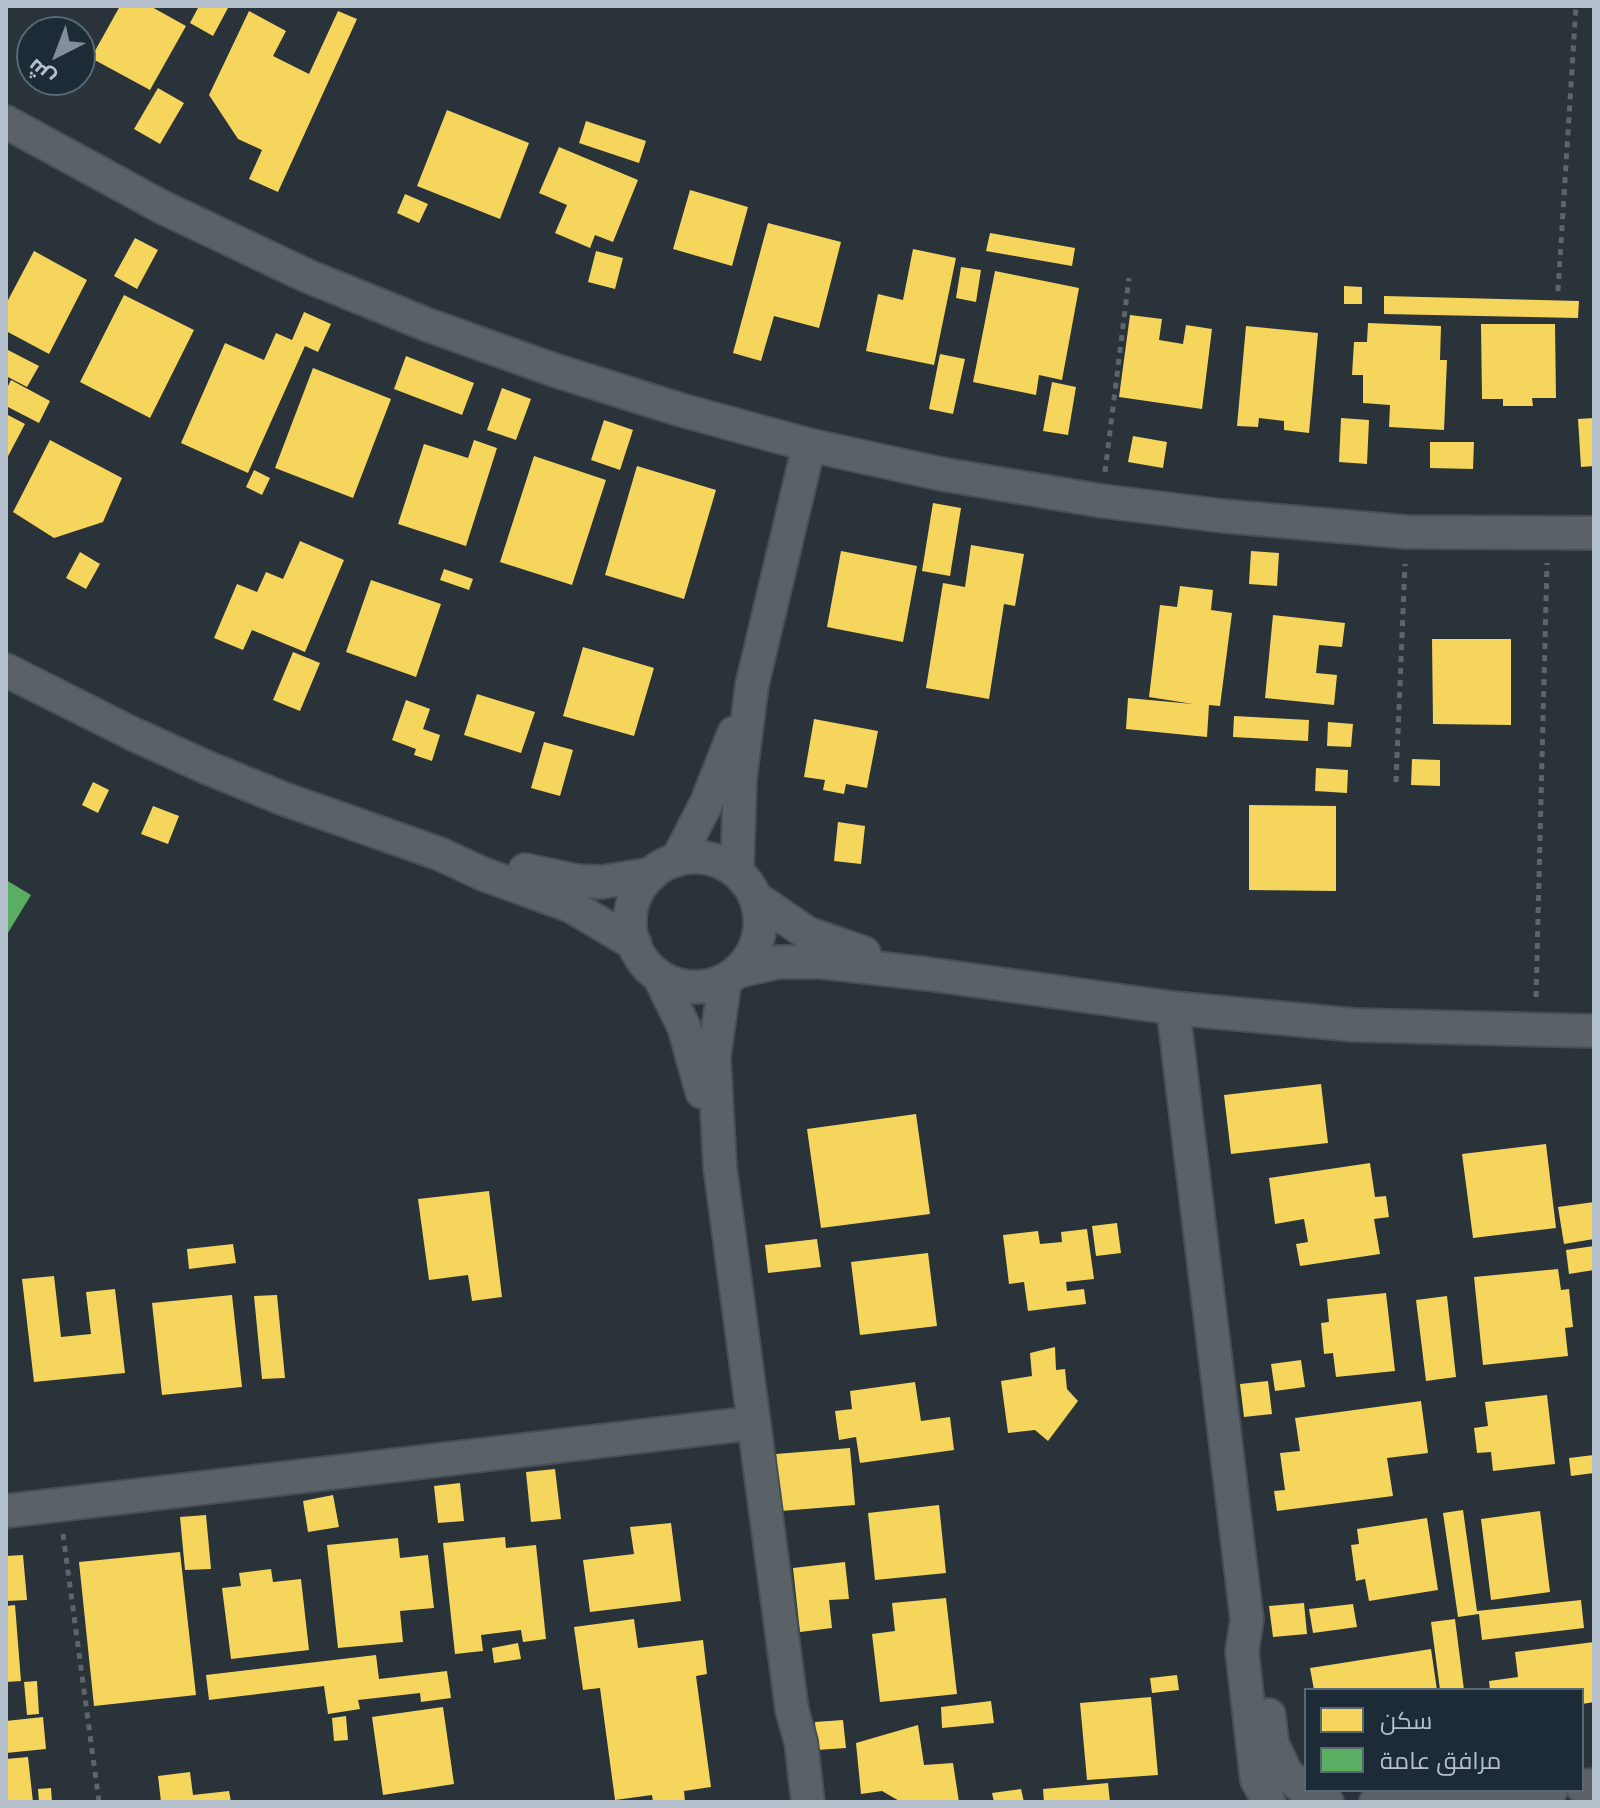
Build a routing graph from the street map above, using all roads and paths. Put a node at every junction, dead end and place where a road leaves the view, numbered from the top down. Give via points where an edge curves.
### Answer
1 (1576, 6) edge
2 (6, 122) edge
3 (1129, 278) dead end
4 (1558, 291) dead end
5 (809, 445) junction
6 (1102, 501) junction
7 (1407, 532) junction
8 (1594, 533) edge
9 (1547, 534) junction
10 (6, 670) edge
11 (752, 685) junction
12 (1396, 782) dead end
13 (440, 854) junction
14 (664, 867) junction
15 (746, 885) junction
16 (635, 944) junction
17 (928, 974) junction
18 (732, 975) junction
19 (659, 976) junction
20 (1173, 1008) junction
21 (1536, 1031) junction
22 (1594, 1031) edge
23 (720, 1167) junction
24 (753, 1423) junction
25 (59, 1505) junction
26 (6, 1511) edge
27 (1247, 1620) junction
28 (792, 1710) junction
29 (1304, 1789) edge
30 (1309, 1792) edge
31 (1534, 1792) edge
32 (99, 1802) edge
33 (792, 1802) edge
34 (808, 1802) edge
35 (1269, 1802) edge
36 (1327, 1802) edge
37 (1376, 1802) edge
38 (1439, 1802) edge
39 (1448, 1802) edge

1 - 4 path
2 - 5 street via 162,207 305,275 428,325 554,370
3 - 6 path
5 - 6 street
5 - 11 street
6 - 7 street
7 - 9 street
7 - 12 path
8 - 9 street
9 - 21 path
10 - 13 street via 208,768
11 - 14 street via 706,804
11 - 15 street via 740,779
13 - 14 street via 578,881 602,882
13 - 16 street via 571,906
14 - 15 street via 692,857 708,859 723,863
14 - 16 street via 642,885 631,913
15 - 17 street via 807,933
15 - 18 street via 760,913 760,930 749,959
16 - 19 street
17 - 18 street via 800,961
17 - 20 street
18 - 19 street via 698,987
18 - 23 street via 714,1057
19 - 23 street via 684,1027
20 - 21 street via 1354,1025
20 - 27 street
21 - 22 street
23 - 24 street
24 - 25 street
24 - 28 street
25 - 26 street
25 - 32 path
27 - 29 street via 1261,1655 1277,1759
27 - 35 street via 1242,1651 1255,1765
28 - 33 street
28 - 34 street
30 - 36 street
31 - 39 street
37 - 38 street

